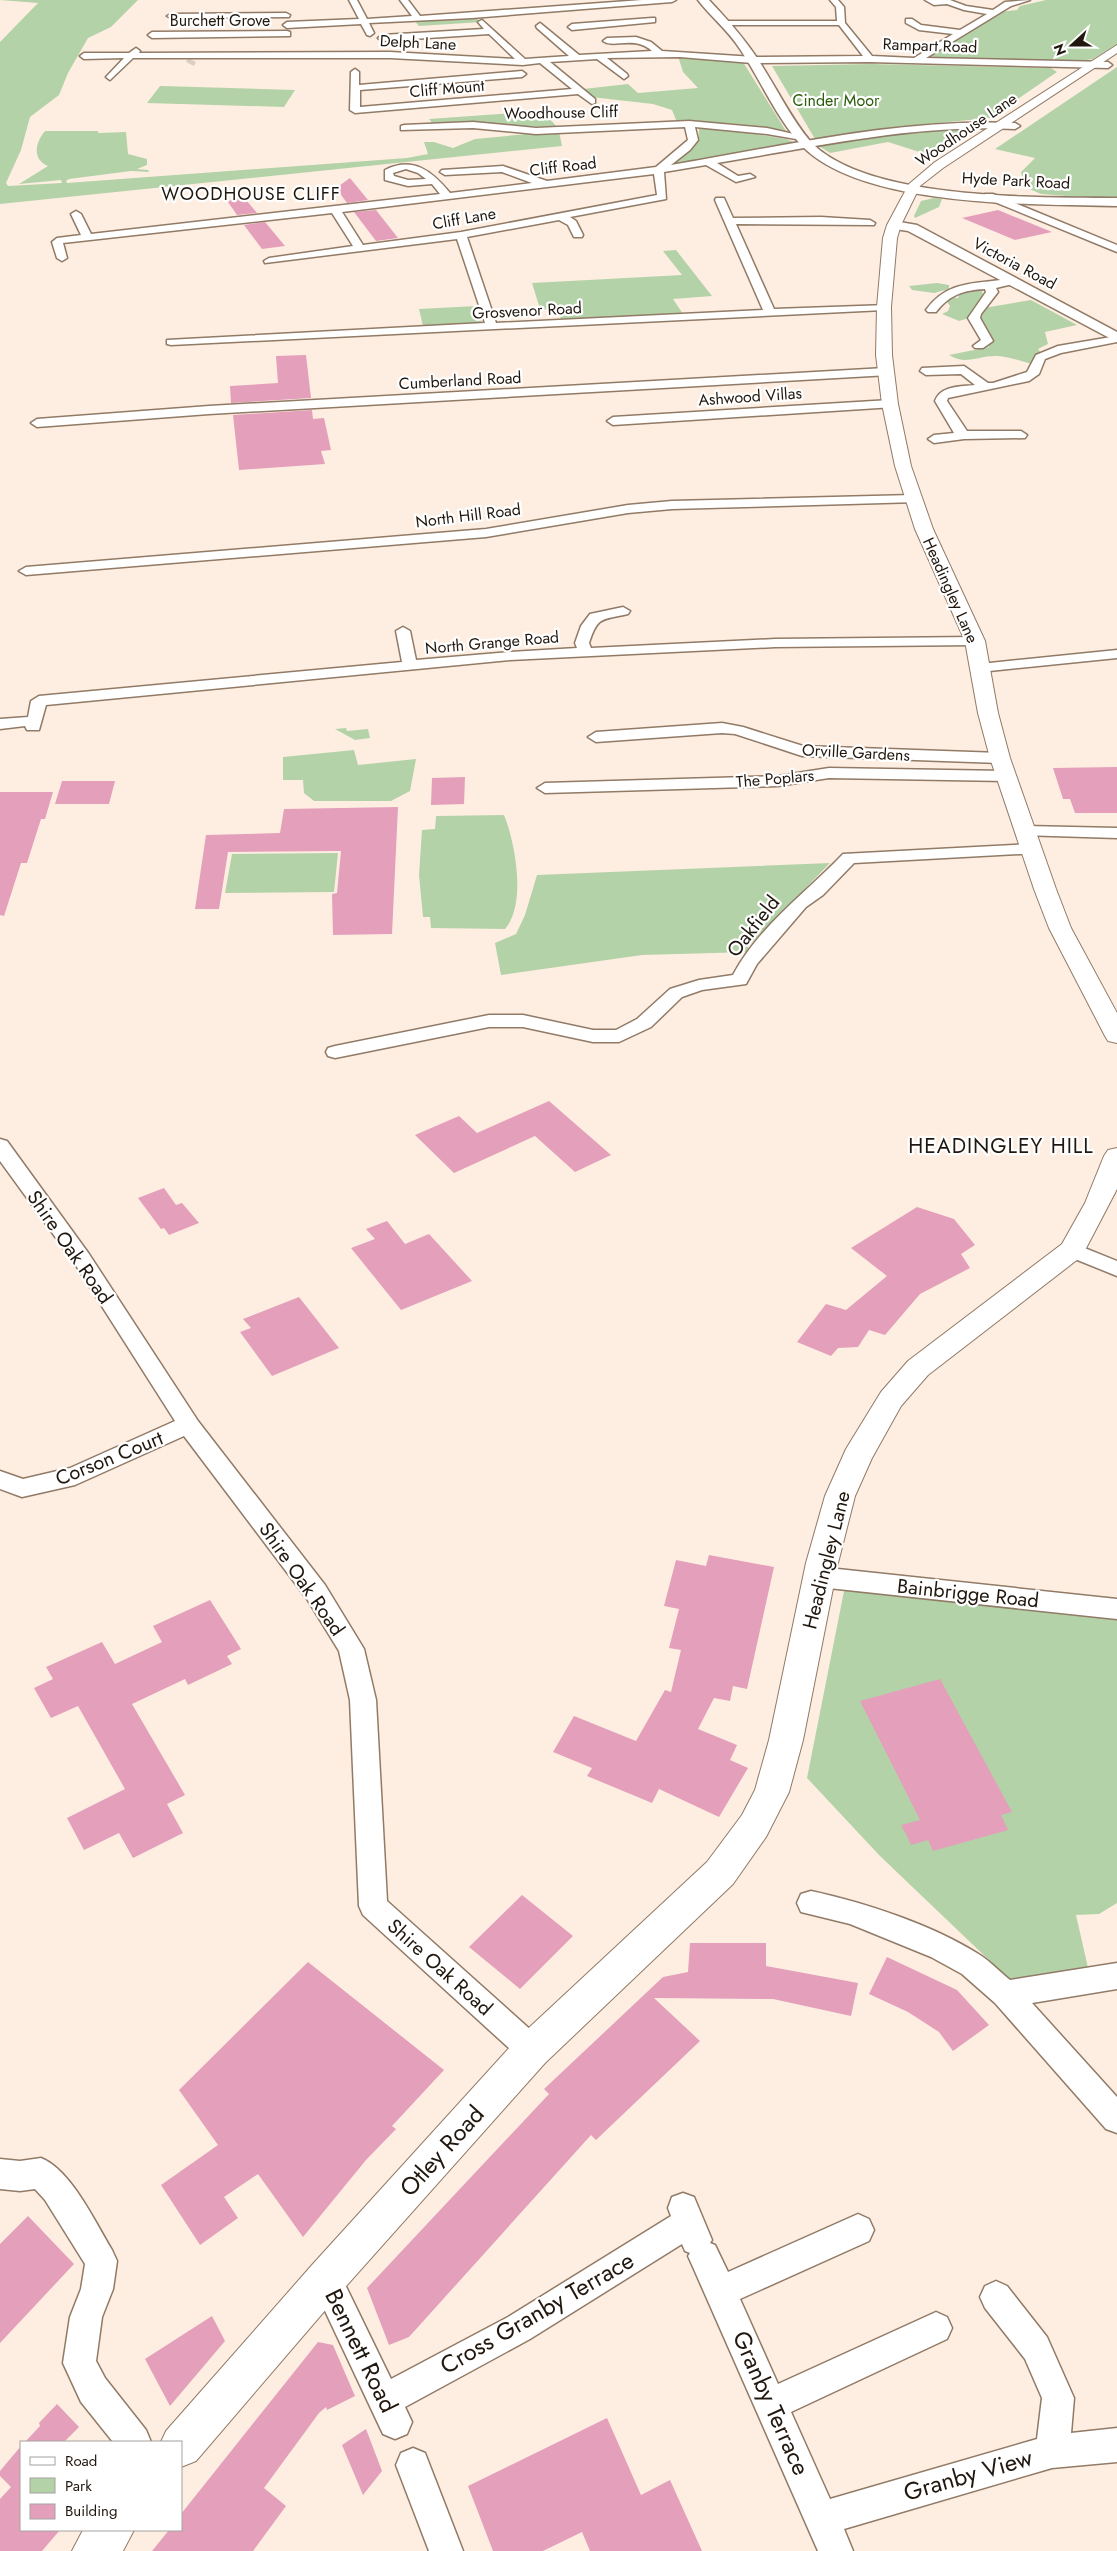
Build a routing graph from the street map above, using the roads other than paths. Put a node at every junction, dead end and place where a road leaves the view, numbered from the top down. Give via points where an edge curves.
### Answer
1 (353, 0) edge
2 (404, 0) edge
3 (552, 0) edge
4 (672, 0) edge
5 (703, 0) edge
6 (834, 0) edge
7 (929, 0) edge
8 (1026, 0) edge
9 (1006, 2) edge
10 (630, 4) junction
11 (180, 7) dead end
12 (562, 9) junction
13 (641, 11) junction
14 (994, 12) junction
15 (788, 14) dead end
16 (171, 16) junction
17 (475, 18) dead end
18 (558, 18) dead end
19 (418, 19) junction
20 (908, 21) dead end
21 (363, 22) junction
22 (726, 23) junction
23 (801, 23) junction
24 (841, 23) junction
25 (540, 26) dead end
26 (572, 27) dead end
27 (287, 30) junction
28 (491, 31) junction
29 (959, 32) junction
30 (459, 33) junction
31 (382, 38) dead end
32 (147, 40) junction
33 (607, 41) dead end
34 (412, 46) dead end
35 (1117, 48) edge
36 (392, 51) junction
37 (660, 54) junction
38 (282, 55) junction
39 (84, 56) dead end
40 (132, 56) junction
41 (599, 56) junction
42 (577, 58) junction
43 (751, 59) junction
44 (869, 59) junction
45 (916, 60) junction
46 (490, 61) junction
47 (522, 62) junction
48 (543, 62) junction
49 (1112, 62) edge
50 (1092, 65) junction
51 (355, 72) dead end
52 (546, 72) junction
53 (624, 76) dead end
54 (110, 77) dead end
55 (355, 88) junction
56 (579, 91) junction
57 (538, 95) junction
58 (592, 102) dead end
59 (548, 105) dead end
60 (689, 124) junction
61 (1001, 124) junction
62 (1015, 126) junction
63 (404, 128) dead end
64 (805, 141) junction
65 (706, 161) junction
66 (659, 170) junction
67 (445, 172) dead end
68 (750, 176) dead end
69 (435, 181) dead end
70 (546, 184) junction
71 (913, 189) junction
72 (447, 196) junction
73 (989, 196) junction
74 (720, 200) dead end
75 (1117, 202) edge
76 (335, 210) junction
77 (76, 214) dead end
78 (560, 216) junction
79 (729, 221) junction
80 (870, 223) dead end
81 (894, 224) junction
82 (578, 235) dead end
83 (88, 236) junction
84 (461, 236) junction
85 (358, 246) dead end
86 (1117, 249) edge
87 (62, 258) dead end
88 (270, 261) dead end
89 (1013, 281) junction
90 (989, 286) junction
91 (884, 307) junction
92 (932, 310) dead end
93 (771, 314) junction
94 (492, 328) junction
95 (1114, 335) edge
96 (172, 342) dead end
97 (979, 346) dead end
98 (926, 371) dead end
99 (885, 372) junction
100 (985, 387) junction
101 (890, 404) junction
102 (613, 421) dead end
103 (37, 423) dead end
104 (964, 435) junction
105 (1021, 435) dead end
106 (934, 439) dead end
107 (913, 499) junction
108 (26, 571) dead end
109 (623, 611) dead end
110 (403, 631) dead end
111 (975, 641) junction
112 (586, 653) junction
113 (1117, 654) edge
114 (410, 666) junction
115 (980, 668) junction
116 (0, 724) edge
117 (596, 737) dead end
118 (1003, 767) junction
119 (545, 788) dead end
120 (1117, 833) edge
121 (1029, 840) junction
122 (1115, 1028) edge
123 (335, 1052) dead end
124 (0, 1145) edge
125 (1117, 1156) edge
126 (1072, 1250) junction
127 (1117, 1269) edge
128 (188, 1424) junction
129 (0, 1480) edge
130 (819, 1577) junction
131 (1117, 1609) edge
132 (720, 1873) joint
133 (811, 1902) dead end
134 (1117, 1976) edge
135 (1005, 1994) junction
136 (532, 2050) junction
137 (1117, 2119) edge
138 (0, 2174) edge
139 (858, 2230) dead end
140 (693, 2232) joint
141 (326, 2279) junction
142 (720, 2292) junction
143 (996, 2298) dead end
144 (936, 2328) dead end
145 (772, 2404) junction
146 (389, 2411) joint
147 (133, 2441) edge
148 (182, 2445) edge
149 (1117, 2445) edge
150 (1052, 2451) junction
151 (413, 2465) dead end
152 (822, 2518) junction
153 (111, 2531) edge
154 (94, 2551) edge
155 (446, 2551) edge
156 (836, 2551) edge

1 - 21 street
2 - 19 street
3 - 12 street
4 - 10 street, Burchett Grove
5 - 22 street, Hyde Park Road
6 - 24 street via 840,6
7 - 14 street
8 - 9 street
9 - 14 street
10 - 12 street, Burchett Grove
10 - 13 street
11 - 16 street
12 - 19 street, Burchett Grove
13 - 18 street
13 - 26 street via 656,23
14 - 29 street
15 - 23 street
16 - 27 street via 285,10
16 - 32 street
17 - 28 street
19 - 21 street, Burchett Grove
20 - 29 street via 919,27
21 - 27 street, Burchett Grove
21 - 36 street via 373,38
22 - 23 street
22 - 43 street, Hyde Park Road
23 - 24 street
24 - 44 street
25 - 42 street
27 - 32 street, Burchett Grove
27 - 38 street
28 - 30 street
28 - 47 street
29 - 45 street
30 - 31 street
30 - 46 street
32 - 40 street
33 - 37 street via 634,38 649,42
34 - 36 street
35 - 50 highway, Woodhouse Lane
36 - 38 street, Delph Lane
36 - 46 street, Delph Lane
37 - 41 street, Delph Lane
37 - 43 street, Delph Lane
38 - 40 street, Delph Lane
39 - 40 street, Delph Lane
40 - 54 street
41 - 42 street, Delph Lane
41 - 53 street
42 - 48 street, Delph Lane
43 - 44 street, Rampart Road
43 - 64 street, Hyde Park Road
44 - 45 street, Rampart Road
45 - 50 street, Rampart Road
46 - 47 street, Delph Lane
47 - 48 street, Delph Lane
48 - 52 street
49 - 50 street, Rampart Road
49 - 62 highway, Woodhouse Lane
50 - 61 highway, Woodhouse Lane
51 - 55 street, Cliff Mount
52 - 55 street
52 - 56 street
55 - 57 street, Cliff Mount via 355,110 388,111
56 - 57 street, Cliff Mount
56 - 58 street
57 - 59 street
60 - 63 street, Woodhouse Cliff via 536,131 473,126
60 - 64 street, Woodhouse Cliff via 767,131
60 - 66 street via 693,140
61 - 62 street, Cliff Road
61 - 64 street, Cliff Road via 910,128
61 - 71 highway, Woodhouse Lane via 939,165
62 - 71 highway, Woodhouse Lane via 925,185
64 - 65 street, Cliff Road
64 - 71 street, Hyde Park Road via 842,170
65 - 66 street, Cliff Road
65 - 68 street via 736,179
66 - 70 street, Cliff Road
66 - 78 street, Cliff Lane via 662,197
67 - 70 street via 503,168
69 - 72 street
70 - 72 street, Cliff Road
71 - 73 street, Hyde Park Road
71 - 81 highway, Headingley Lane
72 - 76 street, Cliff Road
73 - 75 street, Hyde Park Road
73 - 86 street
74 - 79 street
76 - 83 street, Cliff Road
76 - 85 street
77 - 83 street
78 - 82 street via 572,223
78 - 84 street, Cliff Lane
79 - 80 street
79 - 93 street
81 - 89 street, Victoria Road via 912,228
81 - 91 highway, Headingley Lane
83 - 87 street, Cliff Road via 58,241
84 - 88 street, Cliff Lane
84 - 94 street
89 - 90 street
89 - 95 street, Victoria Road
90 - 92 street via 968,287 944,294
90 - 97 street via 990,297 974,318 987,341
91 - 93 street, Grosvenor Road
91 - 99 highway, Headingley Lane
93 - 94 street, Grosvenor Road
94 - 96 street, Grosvenor Road
95 - 100 street via 1040,357 1031,375
98 - 100 street via 964,370
99 - 101 highway, Headingley Lane
99 - 103 street, Cumberland Road via 209,410
100 - 104 street via 943,396 941,401
101 - 102 street, Ashwood Villas
101 - 107 highway, Headingley Lane
104 - 105 street
104 - 106 street
107 - 108 street, North Hill Road via 672,505 628,509 486,533
107 - 111 highway, Headingley Lane
109 - 112 street via 596,616 588,622 582,643
110 - 114 street
111 - 112 street, North Grange Road via 775,643
111 - 115 highway, Headingley Lane
112 - 114 street, North Grange Road via 510,656
113 - 115 street
114 - 116 street, North Grange Road via 39,701 34,724
115 - 118 highway, Headingley Lane
117 - 118 street, Orville Gardens via 722,728 802,751
118 - 119 street, The Poplars via 829,772 778,781
118 - 121 highway, Headingley Lane
120 - 121 street
121 - 122 highway, Headingley Lane via 1060,928
121 - 123 street, Oakfield via 849,858 817,891 800,903 749,962 740,980 699,985 676,993 644,1023 619,1036 593,1036 523,1021 489,1022
124 - 128 street, Shire Oak Road via 82,1259
125 - 126 highway, Headingley Lane via 1098,1203
126 - 127 street
126 - 130 highway, Headingley Lane via 918,1368 891,1400 857,1457 840,1496
128 - 129 street, Corson Court via 76,1476 22,1488
128 - 136 street, Shire Oak Road via 316,1592 351,1648 363,1700 373,1906
130 - 131 street, Bainbrigge Road
130 - 132 highway, Headingley Lane via 786,1740 772,1792 754,1826
132 - 136 highway, Otley Road
133 - 135 street via 852,1912 941,1948 972,1966
134 - 135 street
135 - 137 street
136 - 141 highway, Otley Road
138 - 147 street via 41,2173 56,2189 101,2261 97,2289 86,2317 79,2363 93,2390
139 - 142 street
140 - 142 street, Granby Terrace
140 - 146 street, Cross Granby Terrace via 518,2328
141 - 146 street, Bennett Road
141 - 148 highway, Otley Road
142 - 145 street, Granby Terrace
143 - 150 street via 1036,2348 1058,2398
144 - 145 street
145 - 152 street, Granby Terrace
149 - 150 street, Granby View
150 - 152 street, Granby View
151 - 155 street
152 - 156 street, Granby Terrace
153 - 154 highway

